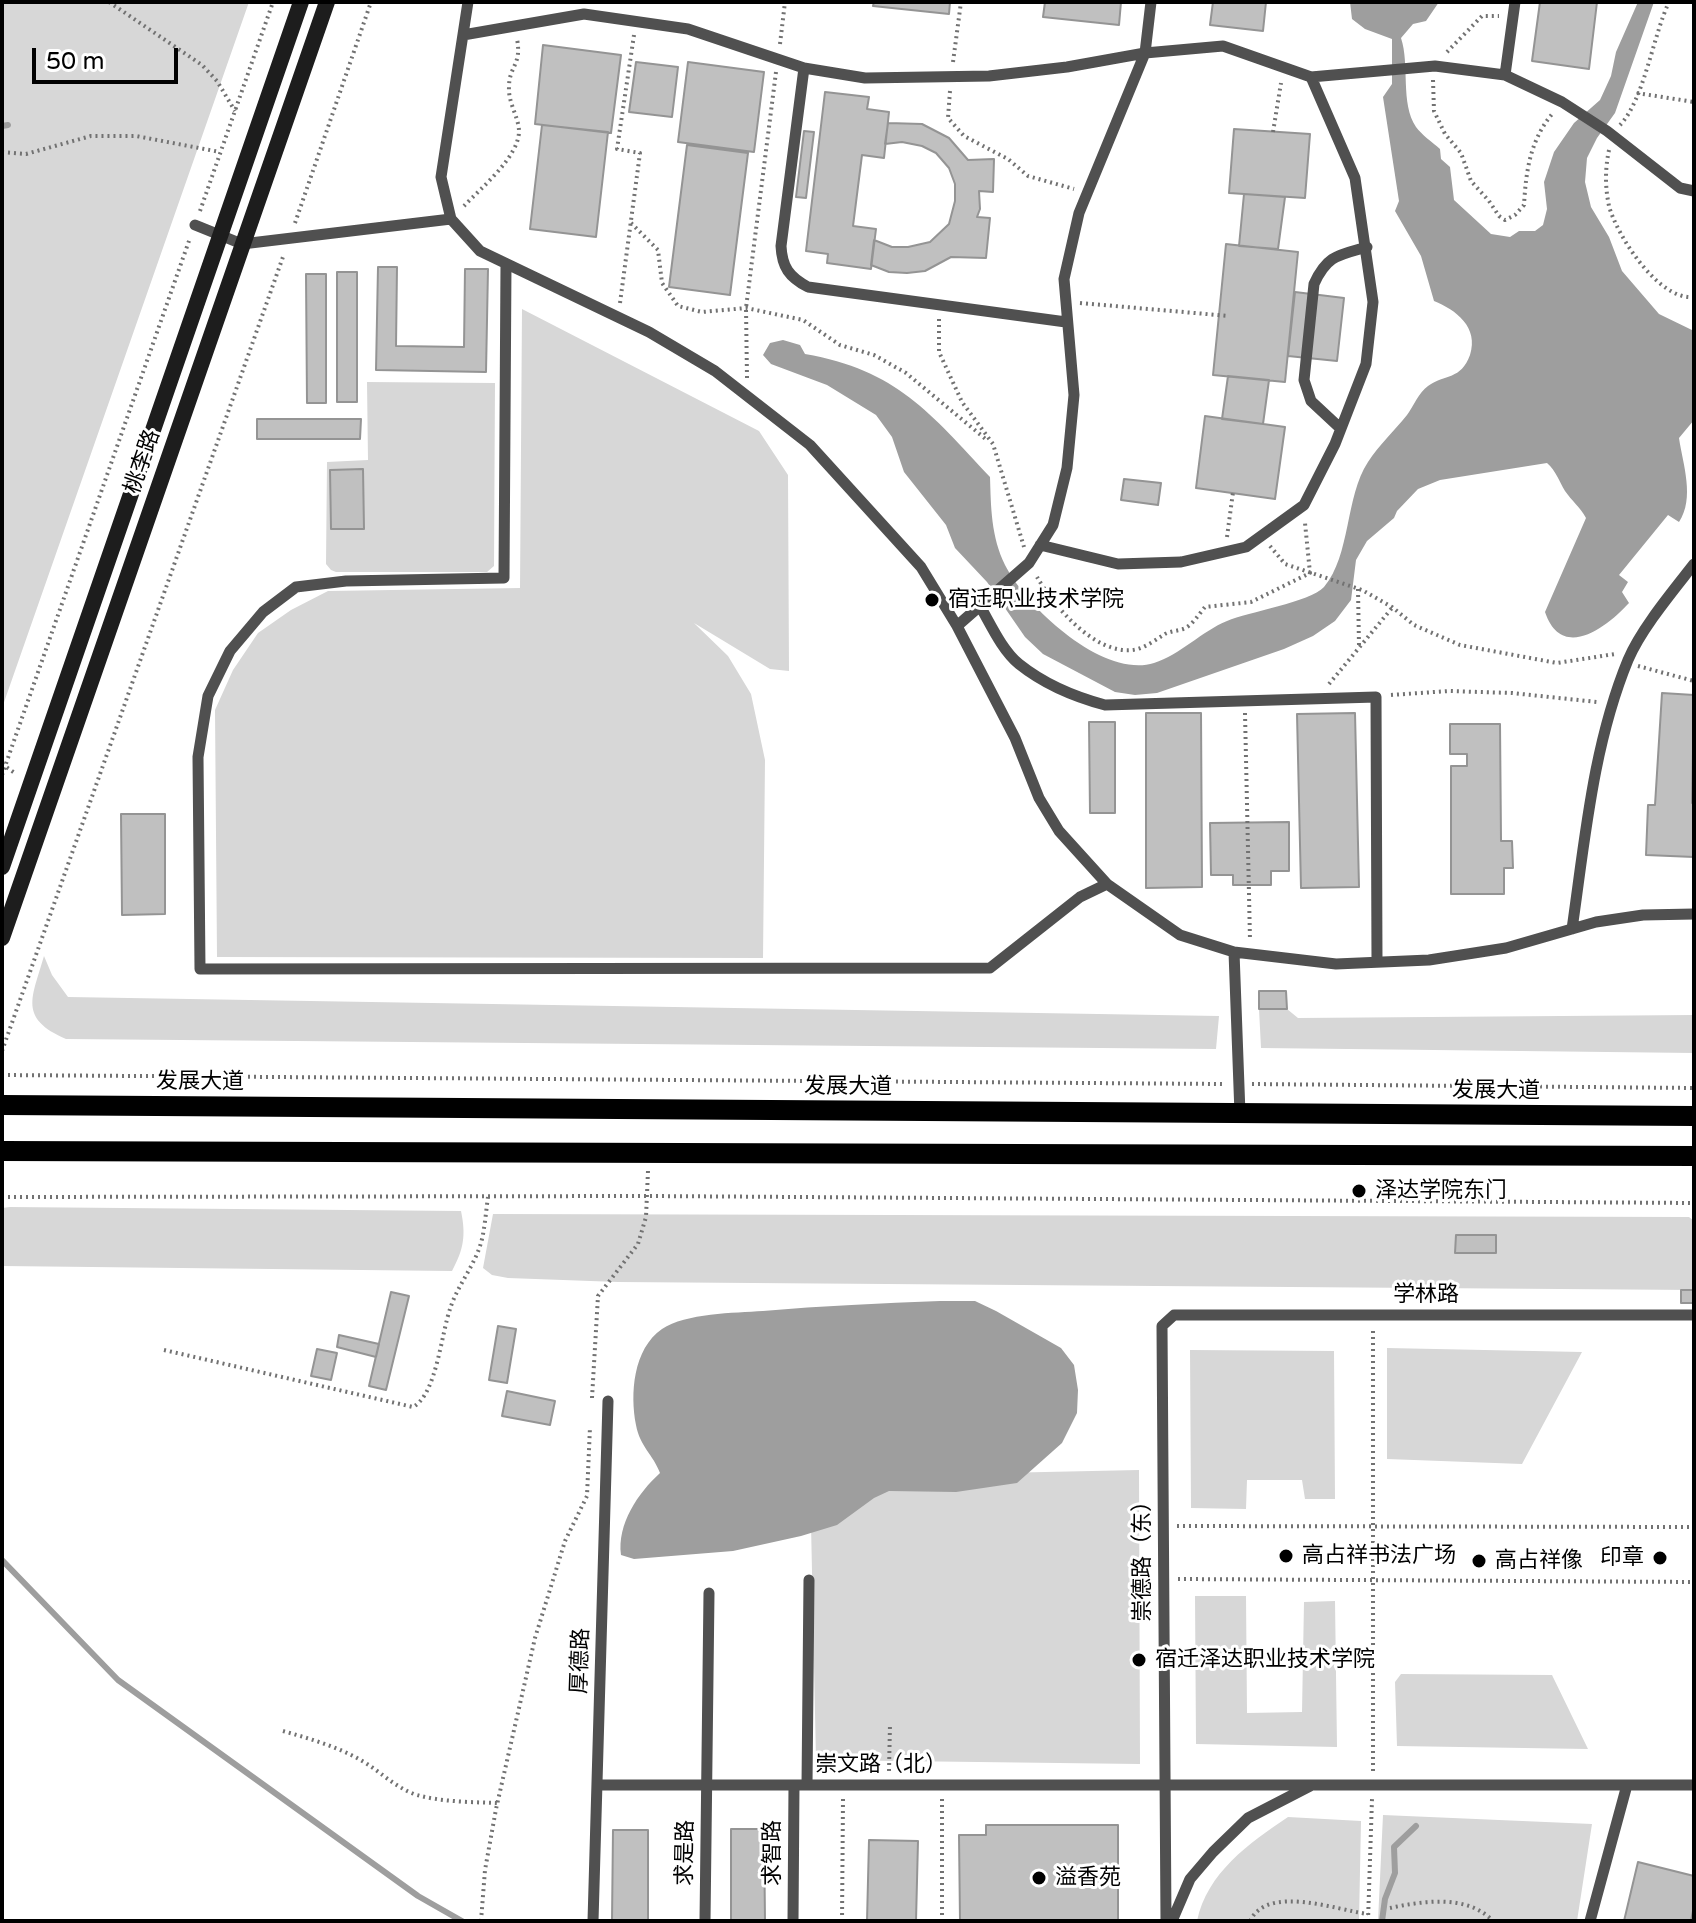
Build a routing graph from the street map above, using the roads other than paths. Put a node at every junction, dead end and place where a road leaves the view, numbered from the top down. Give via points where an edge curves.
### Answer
1 (301, 2) edge
2 (327, 2) edge
3 (468, 2) edge
4 (1151, 2) edge
5 (1515, 2) edge
6 (463, 35) junction
7 (1145, 53) junction
8 (804, 68) junction
9 (1505, 75) junction
10 (1311, 77) junction
11 (1694, 191) edge
12 (451, 219) junction
13 (195, 225) road end
14 (221, 235) junction
15 (242, 244) junction
16 (1367, 247) junction
17 (506, 264) junction
18 (1066, 322) junction
19 (1340, 428) junction
20 (1040, 545) junction
21 (1694, 564) edge
22 (980, 606) junction
23 (957, 626) junction
24 (2, 867) edge
25 (1107, 884) junction
26 (1694, 914) edge
27 (1572, 929) junction
28 (2, 938) edge
29 (1234, 952) junction
30 (1377, 962) junction
31 (2, 1105) edge
32 (1240, 1114) junction
33 (1694, 1116) edge
34 (2, 1151) edge
35 (1694, 1156) edge
36 (1694, 1315) edge
37 (1162, 1326) joint
38 (608, 1401) dead end
39 (809, 1580) dead end
40 (709, 1593) dead end
41 (597, 1785) junction
42 (707, 1785) junction
43 (794, 1785) junction
44 (807, 1785) junction
45 (1164, 1785) junction
46 (1311, 1785) junction
47 (1627, 1785) junction
48 (1694, 1785) edge
49 (593, 1921) edge
50 (705, 1921) edge
51 (793, 1921) edge
52 (1169, 1921) edge
53 (1590, 1921) edge

1 - 14 main road, 桃李路
2 - 15 main road, 桃李路
3 - 6 lane
4 - 7 lane
5 - 9 lane
6 - 8 lane via 584,14 688,29
6 - 12 lane via 441,177
7 - 8 lane via 989,76 865,78
7 - 10 lane via 1223,46
7 - 18 lane via 1079,213 1064,279
8 - 18 lane via 781,246 791,278 808,287
9 - 10 lane via 1435,66
9 - 11 lane via 1566,104 1680,188
10 - 16 lane via 1355,178
12 - 15 lane
12 - 17 lane via 480,251
13 - 14 lane
14 - 15 lane
14 - 24 main road, 桃李路
15 - 28 main road, 桃李路
16 - 19 lane via 1373,302 1366,364
16 - 19 lane via 1332,257 1314,284 1304,380 1311,401
17 - 23 lane via 715,371 810,445 921,567
17 - 25 lane via 504,578 296,587 263,612 230,651 208,696 198,757 200,969 990,968 1080,897
18 - 20 lane via 1074,395 1067,468 1053,525
19 - 20 lane via 1304,505 1246,547 1181,562 1118,564
20 - 22 lane via 1029,563
21 - 27 lane via 1633,651 1602,734
22 - 23 lane
22 - 30 lane via 1017,663 1081,699 1105,705 1376,697
23 - 25 lane via 1015,738 1039,798 1059,831
25 - 29 lane via 1180,935
26 - 27 lane via 1643,915
27 - 30 lane via 1506,948
29 - 30 lane via 1336,964
29 - 32 lane
31 - 32 main road, 发展大道
32 - 33 main road, 发展大道
34 - 35 main road
36 - 37 lane, 学林路 via 1174,1315
37 - 45 lane, 崇德路（东）
38 - 41 lane, 厚德路
39 - 44 lane
40 - 42 lane, 求是路
41 - 42 lane, 崇文路（北）
41 - 49 lane, 厚德路
42 - 43 lane, 崇文路（北）
42 - 50 lane, 求是路
43 - 44 lane, 崇文路（北）
43 - 51 lane, 求智路
44 - 45 lane, 崇文路（北）
45 - 46 lane, 崇文路（北）
45 - 52 lane, 崇德路（东）
46 - 47 lane, 崇文路（北）
46 - 52 lane via 1248,1818 1190,1879
47 - 48 lane, 崇文路（北）
47 - 53 lane

